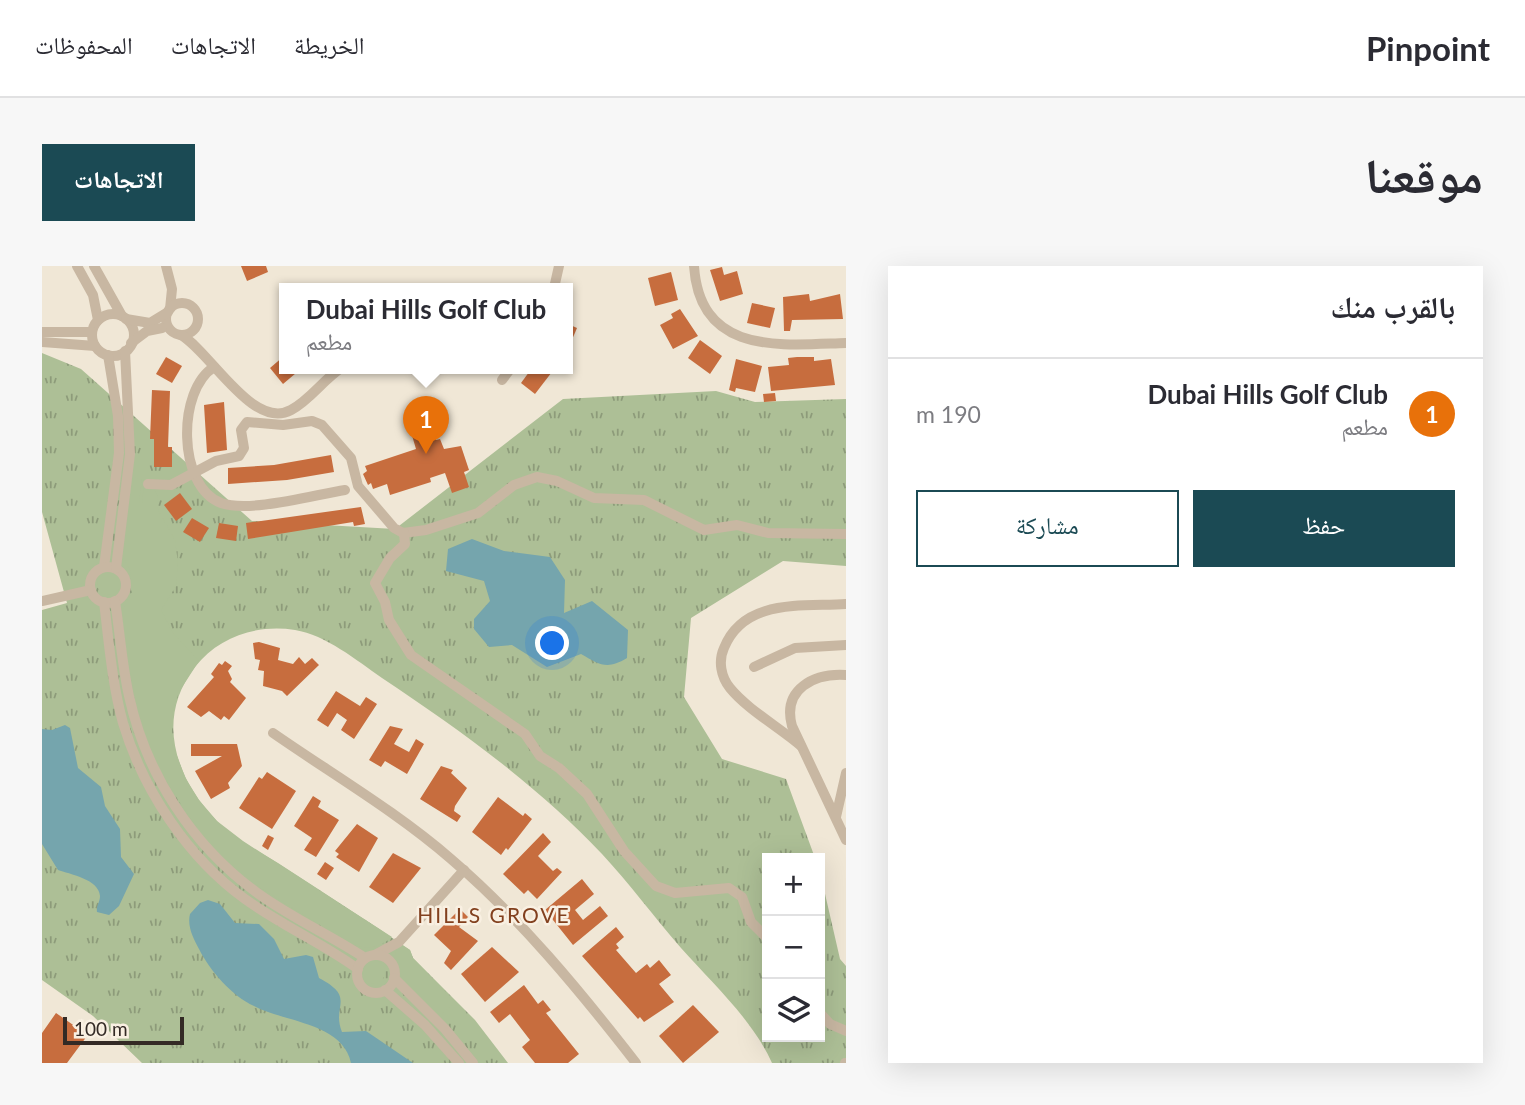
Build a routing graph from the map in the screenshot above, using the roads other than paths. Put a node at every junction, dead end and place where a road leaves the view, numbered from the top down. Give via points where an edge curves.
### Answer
1 (77, 266) edge
2 (94, 266) edge
3 (166, 266) edge
4 (694, 266) edge
5 (172, 289) junction
6 (185, 303) junction
7 (169, 311) junction
8 (124, 318) junction
9 (98, 320) junction
10 (194, 329) junction
11 (42, 332) edge
12 (92, 332) junction
13 (176, 332) junction
14 (42, 342) edge
15 (846, 343) edge
16 (95, 346) junction
17 (128, 347) junction
18 (200, 349) junction
19 (108, 355) junction
20 (214, 367) junction
21 (333, 374) edge
22 (506, 374) edge
23 (502, 380) dead end
24 (312, 390) junction
25 (251, 401) junction
26 (281, 419) junction
27 (194, 473) junction
28 (148, 484) dead end
29 (345, 490) dead end
30 (404, 533) junction
31 (846, 534) edge
32 (110, 568) junction
33 (91, 590) junction
34 (42, 601) edge
35 (109, 602) junction
36 (846, 604) edge
37 (846, 645) edge
38 (754, 667) dead end
39 (846, 675) edge
40 (273, 733) dead end
41 (801, 746) junction
42 (845, 777) edge
43 (836, 817) junction
44 (846, 840) edge
45 (464, 870) junction
46 (762, 933) edge
47 (399, 942) junction
48 (370, 957) junction
49 (358, 969) junction
50 (394, 974) junction
51 (385, 990) junction
52 (825, 1018) edge
53 (846, 1031) edge
54 (459, 1063) edge
55 (473, 1063) edge
56 (636, 1063) edge

1 - 9 street via 93,295
2 - 8 street
3 - 5 street
4 - 15 street via 698,290 710,313 739,337 776,345
5 - 6 street
5 - 7 street
6 - 7 street
6 - 10 street via 198,316
7 - 8 street via 146,324
7 - 13 street via 167,321
8 - 9 street via 109,314
8 - 17 street via 133,330
9 - 12 street
10 - 13 street
10 - 18 street
11 - 12 street
12 - 16 street
13 - 17 street via 152,329
13 - 18 street
14 - 16 street
16 - 19 street
17 - 19 street
17 - 32 street via 130,454
18 - 20 street
19 - 32 street via 118,416
20 - 25 street
20 - 27 street via 198,381 188,408
21 - 24 street
22 - 23 street
24 - 25 street via 280,407
24 - 26 street
25 - 26 street
26 - 27 street via 245,423 242,454
26 - 30 street via 312,421 324,427 351,458 358,486 394,528
27 - 28 street via 171,485
27 - 29 street via 207,494 233,506
30 - 31 street via 478,513 521,481 537,477 594,498 638,499 704,530 737,526 768,533
30 - 46 street via 403,548 390,558 374,583 389,620 411,655 525,734 540,756 587,794 624,851 656,886 675,893 729,888 742,897 751,922
32 - 33 street via 94,574
32 - 35 street via 126,583 122,596
33 - 34 street
33 - 35 street
35 - 48 street via 136,724 160,782 185,822 243,883
35 - 49 street via 112,669 123,721 140,767 170,819 202,861 244,898
36 - 41 street via 761,611 740,624 723,650 721,668 728,686
37 - 38 street via 795,648
39 - 41 street via 820,677 794,694 790,719
40 - 45 street
41 - 43 street
42 - 43 street
43 - 44 street
45 - 47 street
45 - 56 street via 549,958
47 - 48 street
47 - 50 street
48 - 49 street
48 - 50 street via 388,960
49 - 51 street via 365,989
50 - 51 street
50 - 55 street
51 - 54 street
52 - 53 street

